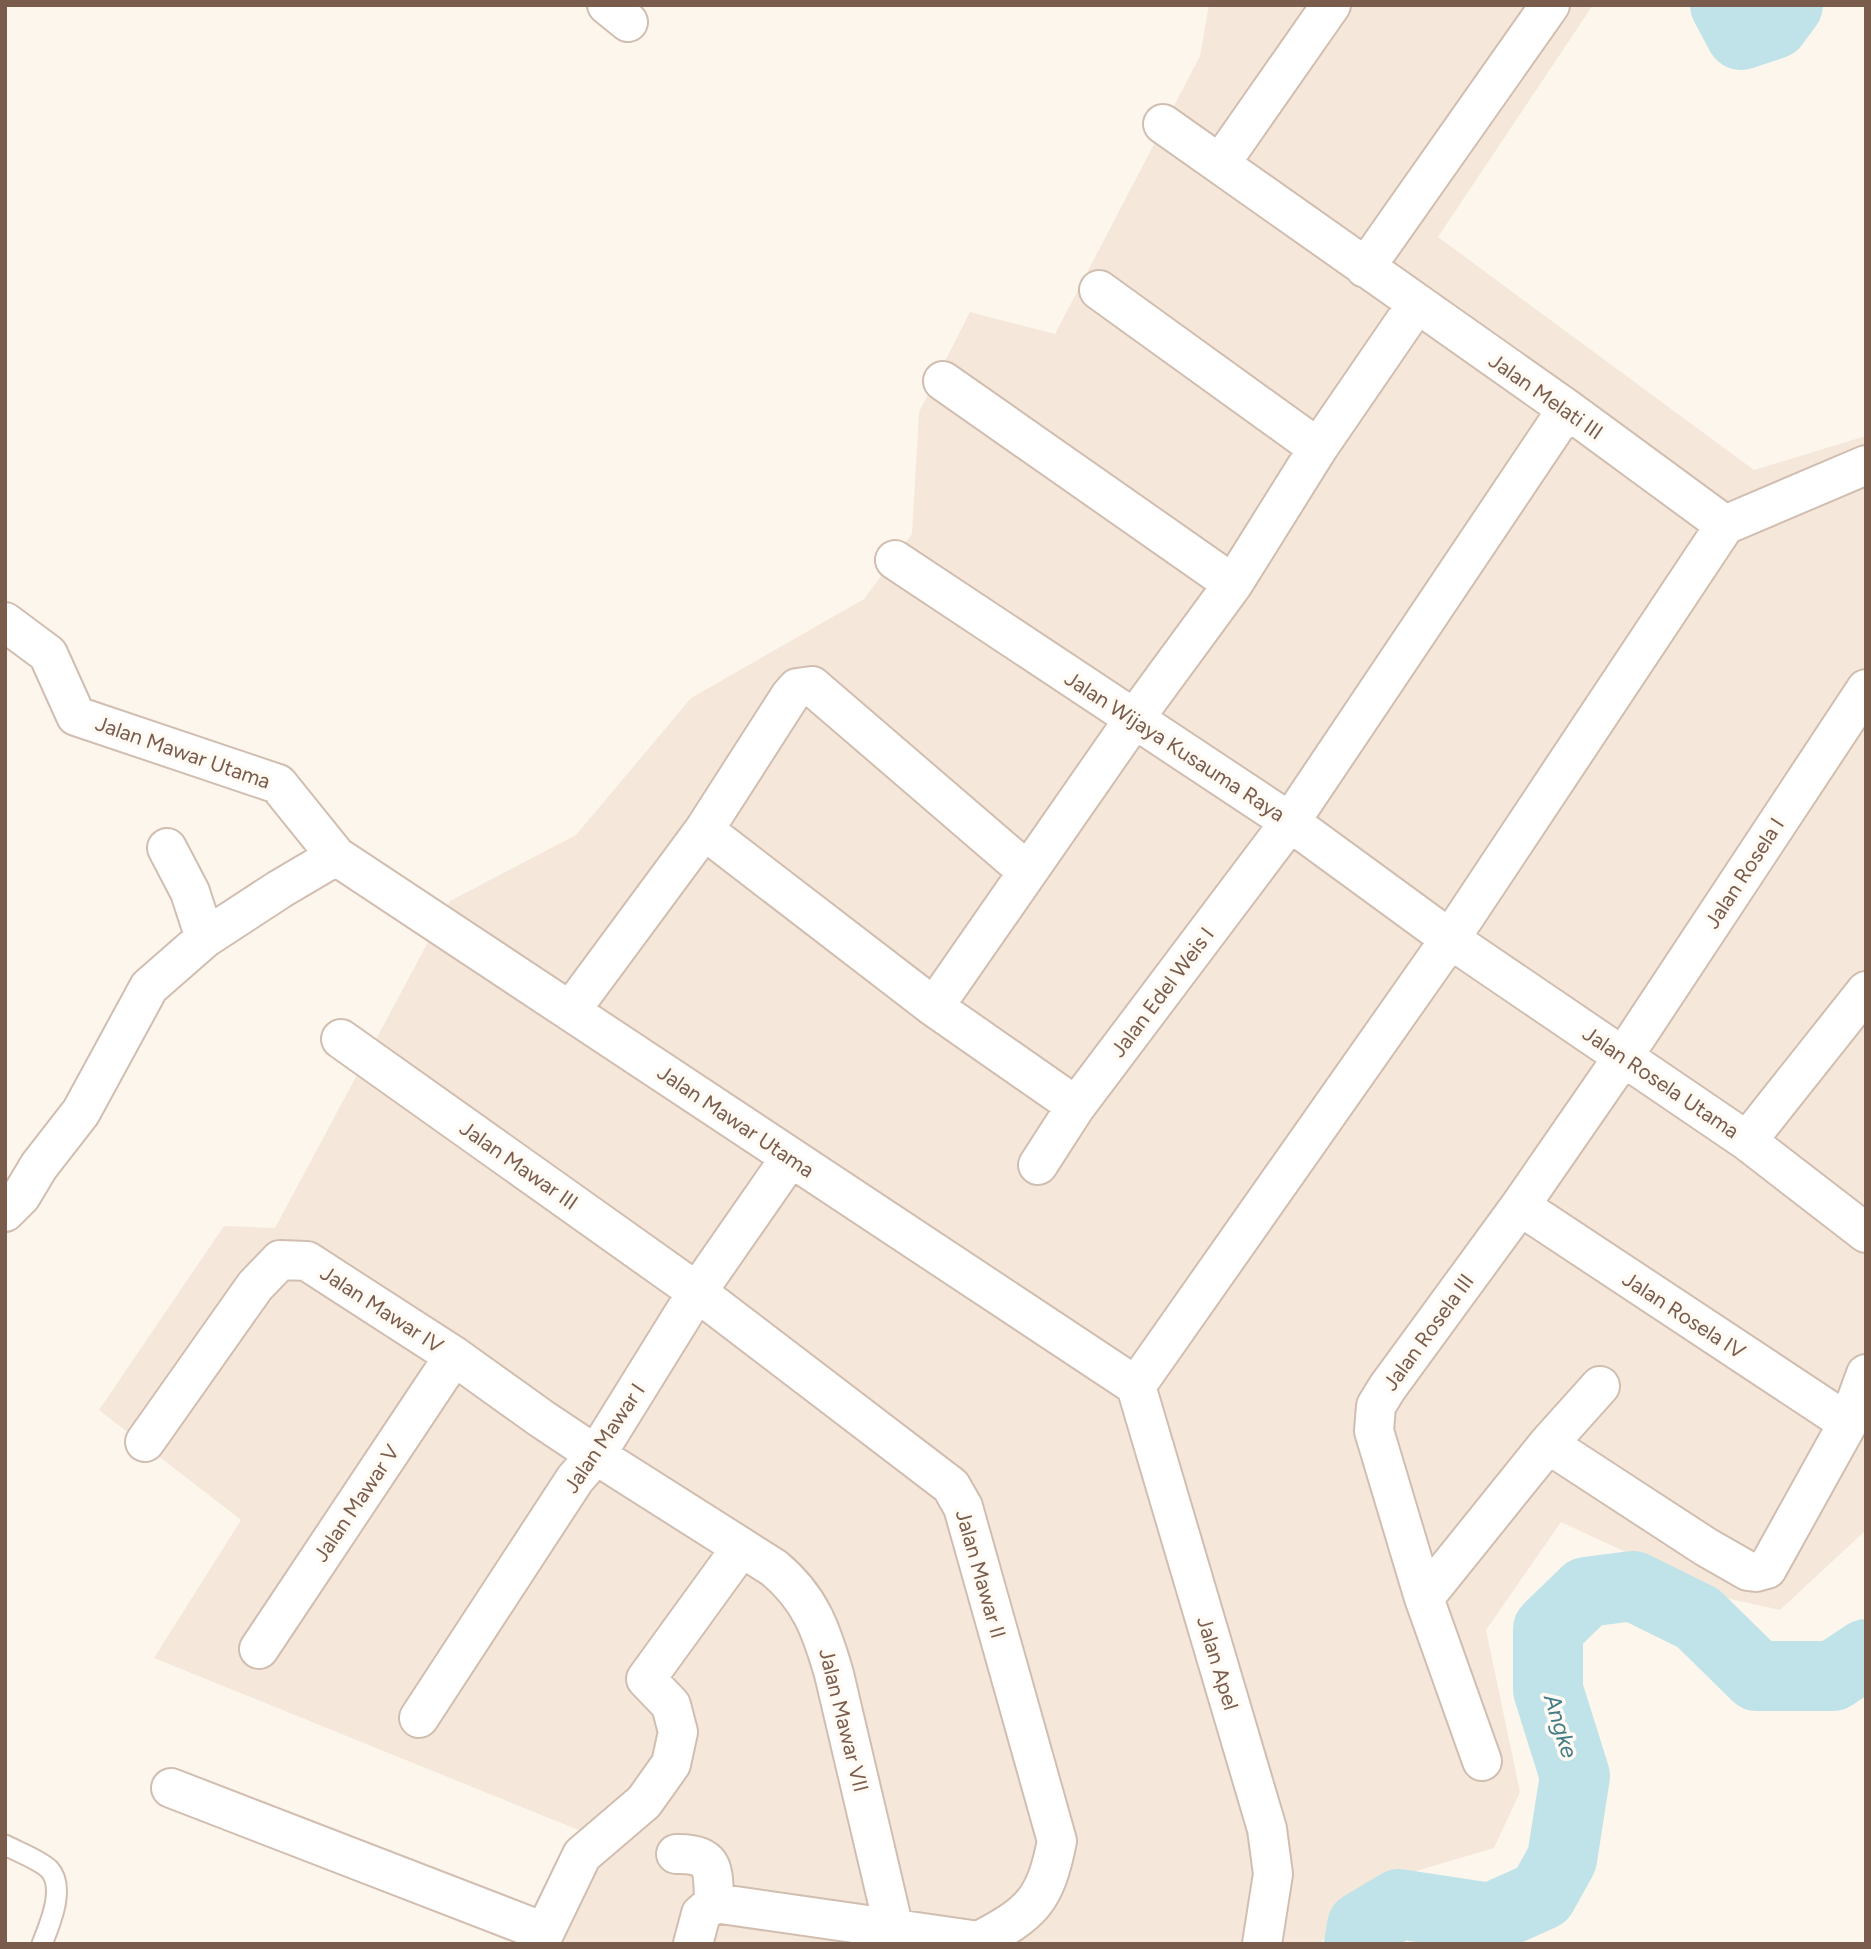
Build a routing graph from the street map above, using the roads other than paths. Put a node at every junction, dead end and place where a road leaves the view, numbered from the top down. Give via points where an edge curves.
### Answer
1 (1331, 5) edge
2 (1550, 5) edge
3 (1163, 124) dead end
4 (1220, 164) junction
5 (1365, 268) junction
6 (1099, 289) dead end
7 (1416, 305) junction
8 (943, 381) dead end
9 (1567, 409) junction
10 (1318, 448) junction
11 (1866, 465) edge
12 (1725, 525) junction
13 (895, 560) dead end
14 (1233, 584) junction
15 (5, 622) edge
16 (1866, 689) edge
17 (1133, 719) junction
18 (1853, 728) edge
19 (1290, 822) junction
20 (704, 830) junction
21 (167, 848) dead end
22 (336, 856) junction
23 (1027, 871) junction
24 (205, 938) junction
25 (1450, 939) junction
26 (1866, 992) edge
27 (934, 1007) junction
28 (571, 1010) junction
29 (341, 1039) dead end
30 (1623, 1058) junction
31 (1076, 1106) junction
32 (1747, 1141) junction
33 (790, 1158) junction
34 (1038, 1165) dead end
35 (1520, 1206) junction
36 (5, 1212) edge
37 (1866, 1233) edge
38 (697, 1292) junction
39 (454, 1356) junction
40 (1866, 1374) edge
41 (1136, 1386) junction
42 (1600, 1386) dead end
43 (1848, 1423) junction
44 (145, 1442) dead end
45 (1548, 1444) junction
46 (596, 1455) junction
47 (741, 1548) junction
48 (1424, 1598) junction
49 (259, 1650) dead end
50 (419, 1718) dead end
51 (1482, 1761) dead end
52 (171, 1788) dead end
53 (5, 1844) edge
54 (676, 1854) dead end
55 (714, 1903) junction
56 (894, 1929) junction
57 (542, 1938) edge
58 (978, 1942) edge
59 (43, 1944) edge
60 (692, 1944) edge
61 (1262, 1944) edge

1 - 4 street
2 - 5 street
3 - 4 street, Jalan Melati III
4 - 5 street, Jalan Melati III
5 - 7 street, Jalan Melati III
6 - 10 street
7 - 9 street, Jalan Melati III
7 - 10 street
8 - 14 street
9 - 12 street, Jalan Melati III
9 - 19 street, Jalan Edel Weis I
10 - 14 street
11 - 12 street
12 - 25 street
13 - 17 street, Jalan Wijaya Kusauma Raya
14 - 17 street
15 - 22 street, Jalan Mawar Utama via 48,654 76,716 278,784
16 - 18 street, Jalan Rosela I
17 - 19 street, Jalan Wijaya Kusauma Raya
17 - 23 street
18 - 30 street, Jalan Rosela I
19 - 25 street, Jalan Wijaya Kusauma Raya
19 - 31 street, Jalan Edel Weis I
20 - 23 street via 790,696 797,688 812,686
20 - 27 street
20 - 28 street
21 - 24 street via 190,892
22 - 24 street
22 - 28 street, Jalan Mawar Utama
23 - 27 street
24 - 36 street via 149,987 81,1112
25 - 30 street, Jalan Rosela Utama
25 - 41 street
26 - 32 street
27 - 31 street
28 - 33 street, Jalan Mawar Utama
29 - 38 street, Jalan Mawar III
30 - 32 street, Jalan Rosela Utama
30 - 35 street, Jalan Rosela III
31 - 34 street, Jalan Edel Weis I
32 - 37 street, Jalan Rosela Utama
33 - 38 street, Jalan Mawar I
33 - 41 street, Jalan Mawar Utama
35 - 43 street, Jalan Rosela IV
35 - 48 street, Jalan Rosela III via 1377,1406 1374,1431
38 - 46 street, Jalan Mawar I
38 - 58 street, Jalan Mawar II via 938,1474 963,1507 1057,1841 1043,1892 1022,1915
39 - 44 street, Jalan Mawar IV via 307,1261 280,1260 255,1286
39 - 46 street, Jalan Mawar IV
39 - 49 street, Jalan Mawar V
40 - 43 street
41 - 61 street, Jalan Apel via 1267,1829 1273,1874
42 - 45 street
43 - 45 street via 1767,1569 1756,1572 1706,1547
45 - 48 street
46 - 47 street, Jalan Mawar VII
46 - 50 street, Jalan Mawar I via 575,1479
47 - 56 street, Jalan Mawar VII via 794,1585 824,1637
47 - 57 street via 646,1679 671,1705 678,1732 671,1764 644,1802 582,1855
48 - 51 street, Jalan Rosela III
52 - 57 street
53 - 59 lane via 48,1869 54,1878 56,1891
54 - 55 street via 695,1853 705,1859 713,1871
55 - 56 street
55 - 60 street via 701,1914
56 - 58 street

